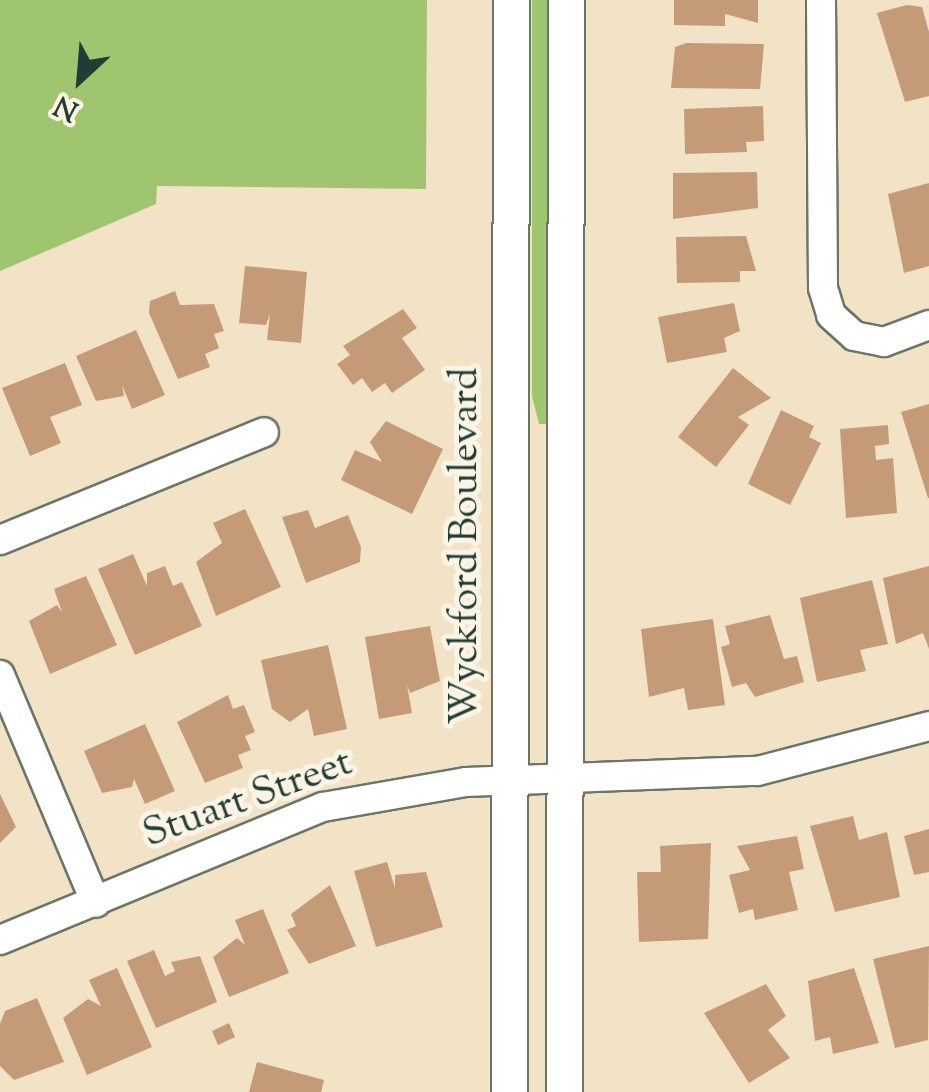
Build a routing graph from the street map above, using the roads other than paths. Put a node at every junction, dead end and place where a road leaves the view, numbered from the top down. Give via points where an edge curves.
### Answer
1 (511, 0) edge
2 (566, 0) edge
3 (821, 0) edge
4 (929, 324) edge
5 (264, 432) dead end
6 (0, 540) edge
7 (0, 675) edge
8 (929, 726) edge
9 (535, 783) junction
10 (96, 904) junction
11 (0, 940) edge
12 (509, 1092) edge
13 (564, 1092) edge

1 - 9 street, Wyckford Boulevard
2 - 9 street, Wyckford Boulevard
3 - 4 street via 823,288 831,314 854,336 884,342
5 - 6 street
7 - 10 street
8 - 9 street, Stuart Street via 758,770
9 - 10 street, Stuart Street via 323,807
9 - 12 street, Wyckford Boulevard
9 - 13 street, Wyckford Boulevard
10 - 11 street, Stuart Street

